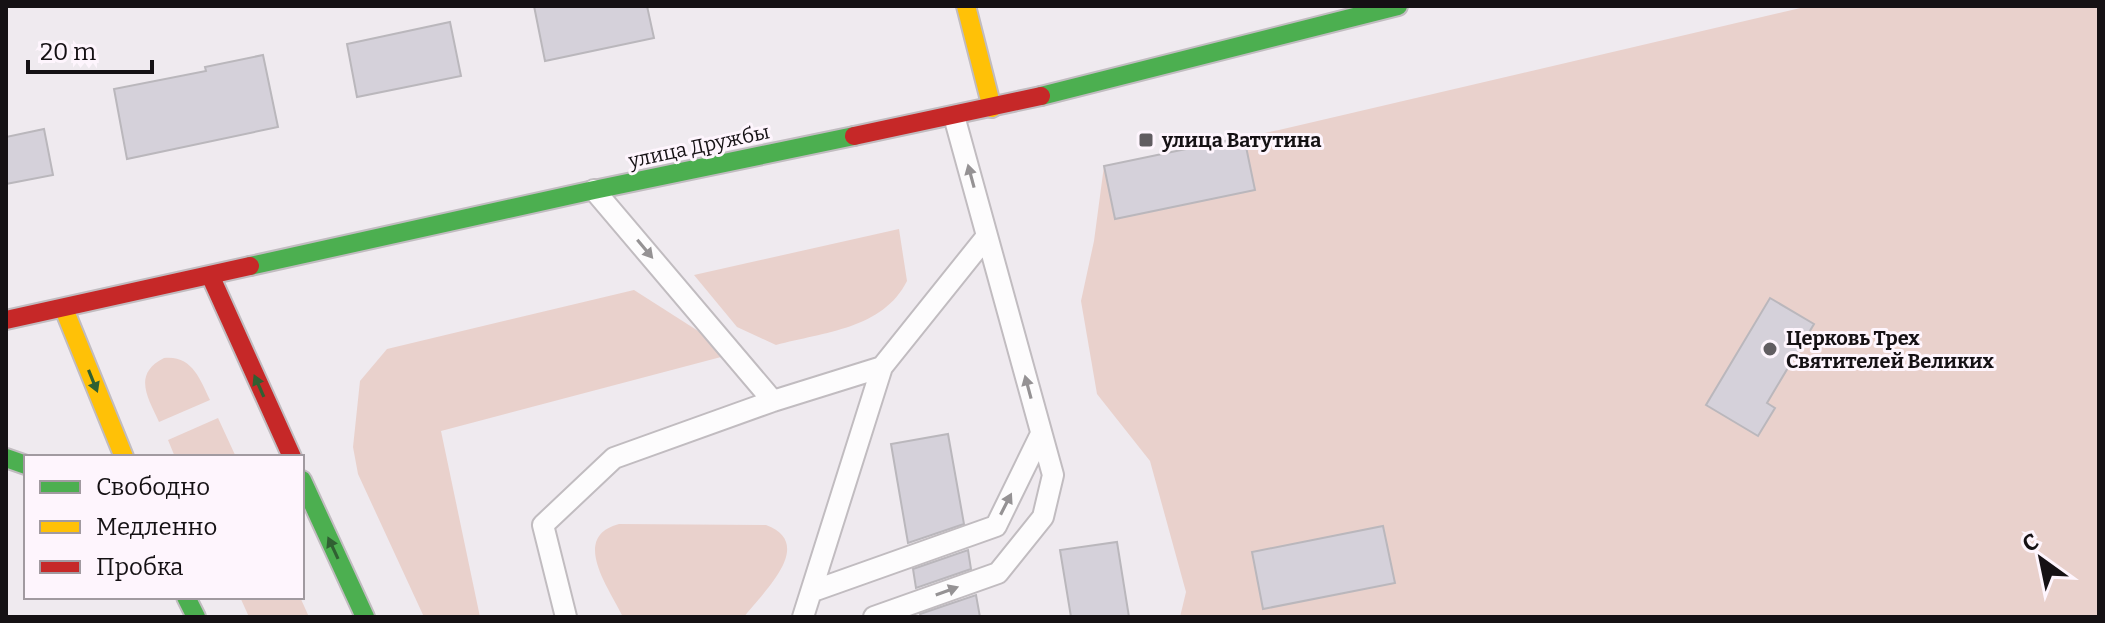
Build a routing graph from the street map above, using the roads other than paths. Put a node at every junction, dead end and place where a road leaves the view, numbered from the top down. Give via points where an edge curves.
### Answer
1 (966, 6) edge
2 (1398, 6) edge
3 (992, 108) junction
4 (954, 116) junction
5 (594, 190) junction
6 (987, 236) junction
7 (210, 275) junction
8 (64, 309) junction
9 (6, 320) edge
10 (882, 367) junction
11 (773, 401) junction
12 (1040, 436) junction
13 (123, 455) edge
14 (291, 455) edge
15 (304, 484) edge
16 (813, 591) junction
17 (365, 617) edge
18 (566, 617) edge
19 (803, 617) edge
20 (874, 617) edge

1 - 3 main road
2 - 3 main road, улица Дружбы
3 - 4 main road, улица Дружбы
4 - 5 main road, улица Дружбы
6 -> 4 lane
5 - 7 main road, улица Дружбы
5 -> 11 lane
6 - 10 lane
12 -> 6 lane
7 - 8 main road, улица Дружбы
14 -> 7 main road
8 - 9 main road, улица Дружбы
8 -> 13 main road
10 - 11 lane
10 - 16 lane
11 - 18 lane via 614,458 543,525
16 -> 12 lane via 996,526
20 -> 12 lane via 998,573 1043,517 1053,475
17 -> 15 main road
16 - 19 lane

